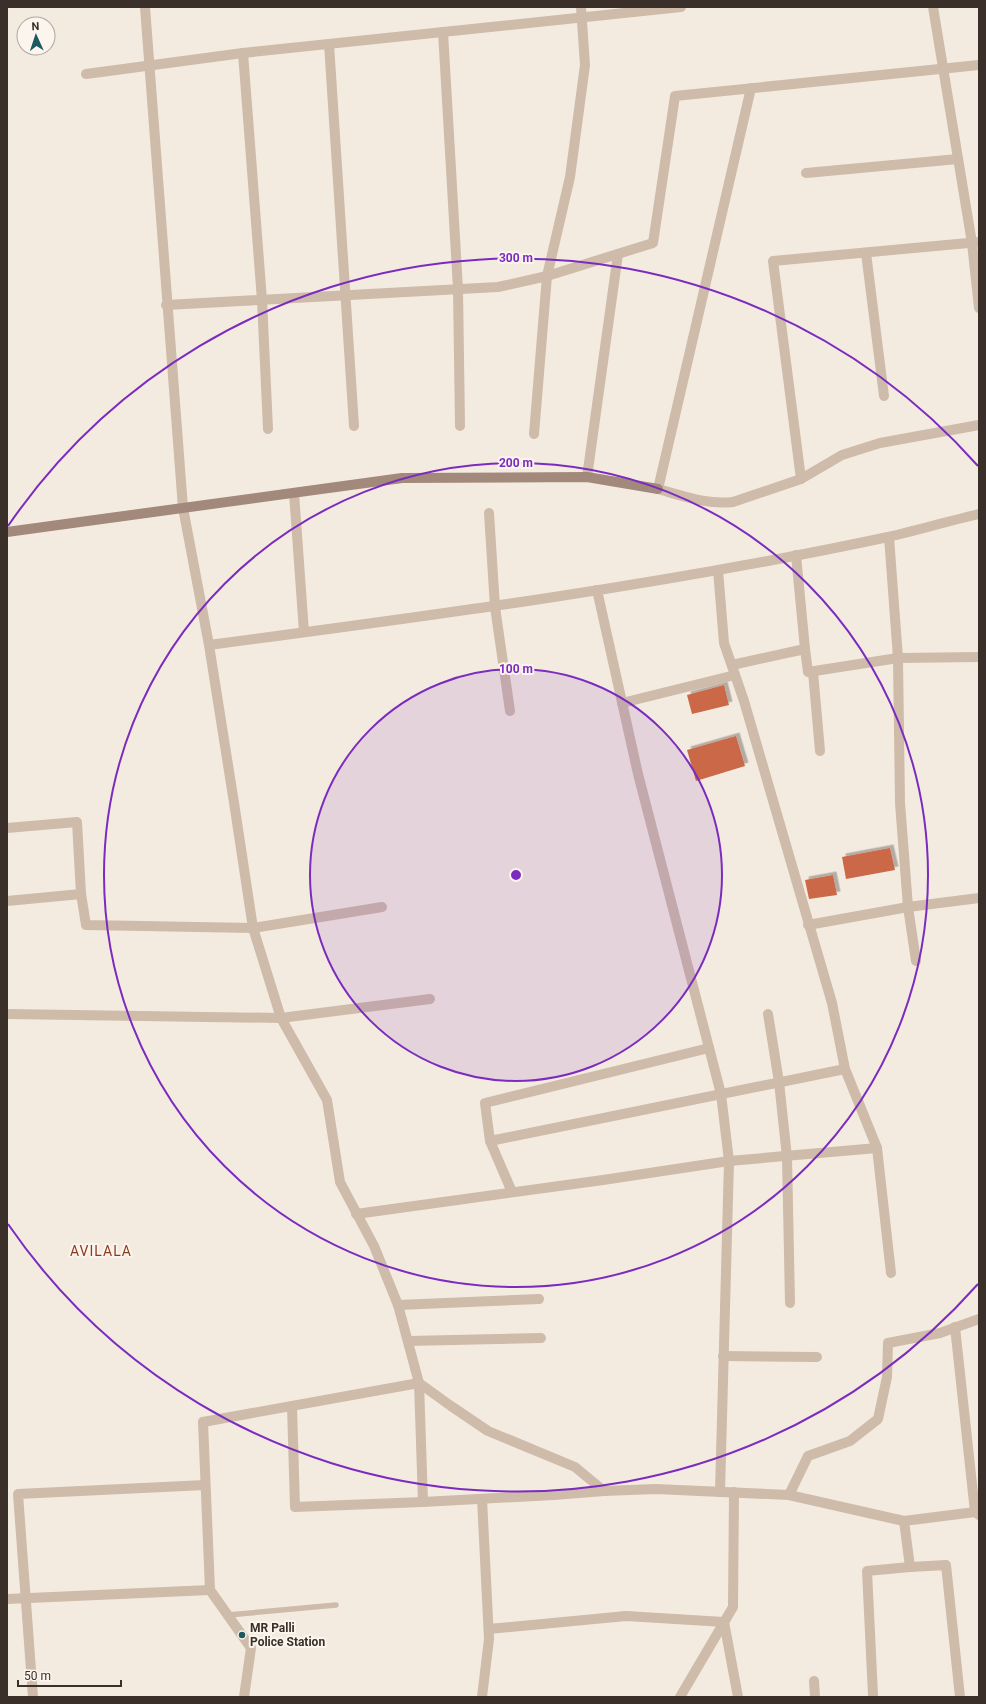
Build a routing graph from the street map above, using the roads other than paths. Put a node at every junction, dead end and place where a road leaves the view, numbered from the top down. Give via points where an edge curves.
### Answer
1 (144, 7) edge
2 (681, 7) edge
3 (933, 7) edge
4 (581, 12) edge
5 (442, 32) junction
6 (329, 44) junction
7 (243, 53) junction
8 (979, 65) edge
9 (150, 66) junction
10 (943, 69) junction
11 (86, 74) dead end
12 (751, 88) junction
13 (958, 159) junction
14 (806, 173) dead end
15 (975, 243) edge
16 (866, 253) junction
17 (618, 254) junction
18 (547, 276) junction
19 (458, 289) junction
20 (346, 295) junction
21 (262, 300) junction
22 (166, 305) junction
23 (979, 308) edge
24 (884, 396) dead end
25 (979, 425) edge
26 (354, 426) dead end
27 (460, 426) dead end
28 (268, 429) dead end
29 (534, 434) dead end
30 (587, 477) junction
31 (801, 479) junction
32 (658, 489) junction
33 (294, 493) junction
34 (183, 508) junction
35 (489, 513) dead end
36 (979, 514) edge
37 (7, 532) edge
38 (889, 537) junction
39 (796, 555) junction
40 (718, 570) junction
41 (597, 590) junction
42 (495, 607) junction
43 (304, 632) junction
44 (209, 645) junction
45 (805, 649) junction
46 (979, 657) edge
47 (898, 658) junction
48 (734, 670) junction
49 (813, 672) junction
50 (622, 703) junction
51 (510, 710) dead end
52 (820, 751) dead end
53 (7, 828) edge
54 (81, 894) junction
55 (979, 898) edge
56 (7, 900) edge
57 (382, 906) dead end
58 (908, 906) junction
59 (808, 925) junction
60 (253, 928) junction
61 (916, 961) dead end
62 (430, 999) dead end
63 (8, 1014) dead end
64 (768, 1014) dead end
65 (281, 1018) junction
66 (709, 1048) junction
67 (845, 1069) junction
68 (779, 1082) junction
69 (720, 1094) junction
70 (490, 1141) junction
71 (877, 1148) junction
72 (787, 1157) junction
73 (729, 1160) junction
74 (512, 1192) junction
75 (356, 1214) junction
76 (891, 1273) dead end
77 (540, 1299) dead end
78 (790, 1303) dead end
79 (398, 1305) junction
80 (979, 1319) edge
81 (955, 1327) junction
82 (541, 1338) dead end
83 (408, 1341) junction
84 (723, 1356) junction
85 (817, 1357) dead end
86 (419, 1383) junction
87 (292, 1406) junction
88 (205, 1485) junction
89 (604, 1491) junction
90 (720, 1492) junction
91 (734, 1492) junction
92 (789, 1495) junction
93 (482, 1499) junction
94 (423, 1502) junction
95 (977, 1513) edge
96 (904, 1521) junction
97 (910, 1567) junction
98 (210, 1590) junction
99 (25, 1598) junction
100 (7, 1599) edge
101 (336, 1605) dead end
102 (228, 1615) junction
103 (724, 1622) junction
104 (489, 1629) junction
105 (814, 1681) dead end
106 (873, 1695) dead end
107 (33, 1697) edge
108 (244, 1697) edge
109 (482, 1697) edge
110 (680, 1697) edge
111 (738, 1697) edge
112 (815, 1697) edge
113 (960, 1697) edge

1 - 9 street
2 - 4 street
3 - 10 street
4 - 5 street
4 - 18 street via 585,65 570,177
5 - 6 street
5 - 19 street
6 - 7 street
6 - 20 street
7 - 9 street
7 - 21 street
8 - 10 street
9 - 11 street
9 - 22 street
10 - 12 street
10 - 13 street
12 - 17 street via 675,96 653,243
12 - 32 street
13 - 14 street
13 - 15 street
15 - 16 street
15 - 23 street
16 - 24 street
16 - 31 street via 773,261
17 - 18 street
17 - 30 street
18 - 19 street via 498,287
18 - 29 street
19 - 20 street
19 - 27 street
20 - 21 street
20 - 26 street
21 - 22 street
21 - 28 street
22 - 34 street
25 - 31 street via 880,443 842,455
30 - 32 street
30 - 33 street via 402,478
31 - 32 street via 725,503 701,501
33 - 34 street
33 - 43 street
34 - 37 street
34 - 44 street
35 - 42 street
36 - 38 street
38 - 39 street
38 - 47 street
39 - 40 street
39 - 45 street
40 - 41 street
40 - 48 street via 724,642
41 - 42 street
41 - 50 street
42 - 43 street
42 - 51 street
43 - 44 street
44 - 60 street
45 - 48 street
45 - 49 street via 808,672
46 - 47 street
47 - 49 street
47 - 58 street via 900,803
48 - 50 street
48 - 59 street
49 - 52 street
50 - 66 street
53 - 54 street via 77,822
54 - 56 street
54 - 60 street via 86,925
55 - 58 street
57 - 60 street
58 - 59 street
58 - 61 street
59 - 67 street via 832,1003
60 - 65 street
62 - 65 street
63 - 65 street
64 - 68 street
65 - 75 street via 327,1100 340,1182
66 - 69 street
66 - 70 street via 486,1103
67 - 68 street
67 - 71 street
68 - 69 street
68 - 72 street
69 - 70 street
69 - 73 street
70 - 74 street
71 - 72 street
71 - 76 street
72 - 73 street
72 - 78 street
73 - 74 street
73 - 84 street
74 - 75 street
75 - 79 street via 374,1246
77 - 79 street
79 - 83 street
80 - 81 street
81 - 92 street via 888,1344 886,1377 878,1419 850,1441 808,1456
81 - 95 street
82 - 83 street
83 - 86 street
84 - 85 street
84 - 90 street
86 - 87 street
86 - 89 street via 488,1431 576,1467
86 - 94 street
87 - 88 street via 202,1422
87 - 94 street via 295,1507
88 - 98 street
88 - 99 street via 18,1494
89 - 90 street
89 - 93 street
90 - 91 street
91 - 92 street
91 - 103 street via 733,1607
92 - 96 street
93 - 94 street
93 - 104 street
95 - 96 street
96 - 97 street
97 - 106 street via 867,1572
97 - 113 street via 946,1565
98 - 99 street
98 - 102 street
99 - 100 street
99 - 107 street
101 - 102 lane
102 - 108 street via 251,1648
103 - 104 street via 626,1616
103 - 110 street
103 - 111 street
104 - 109 street
105 - 112 street

